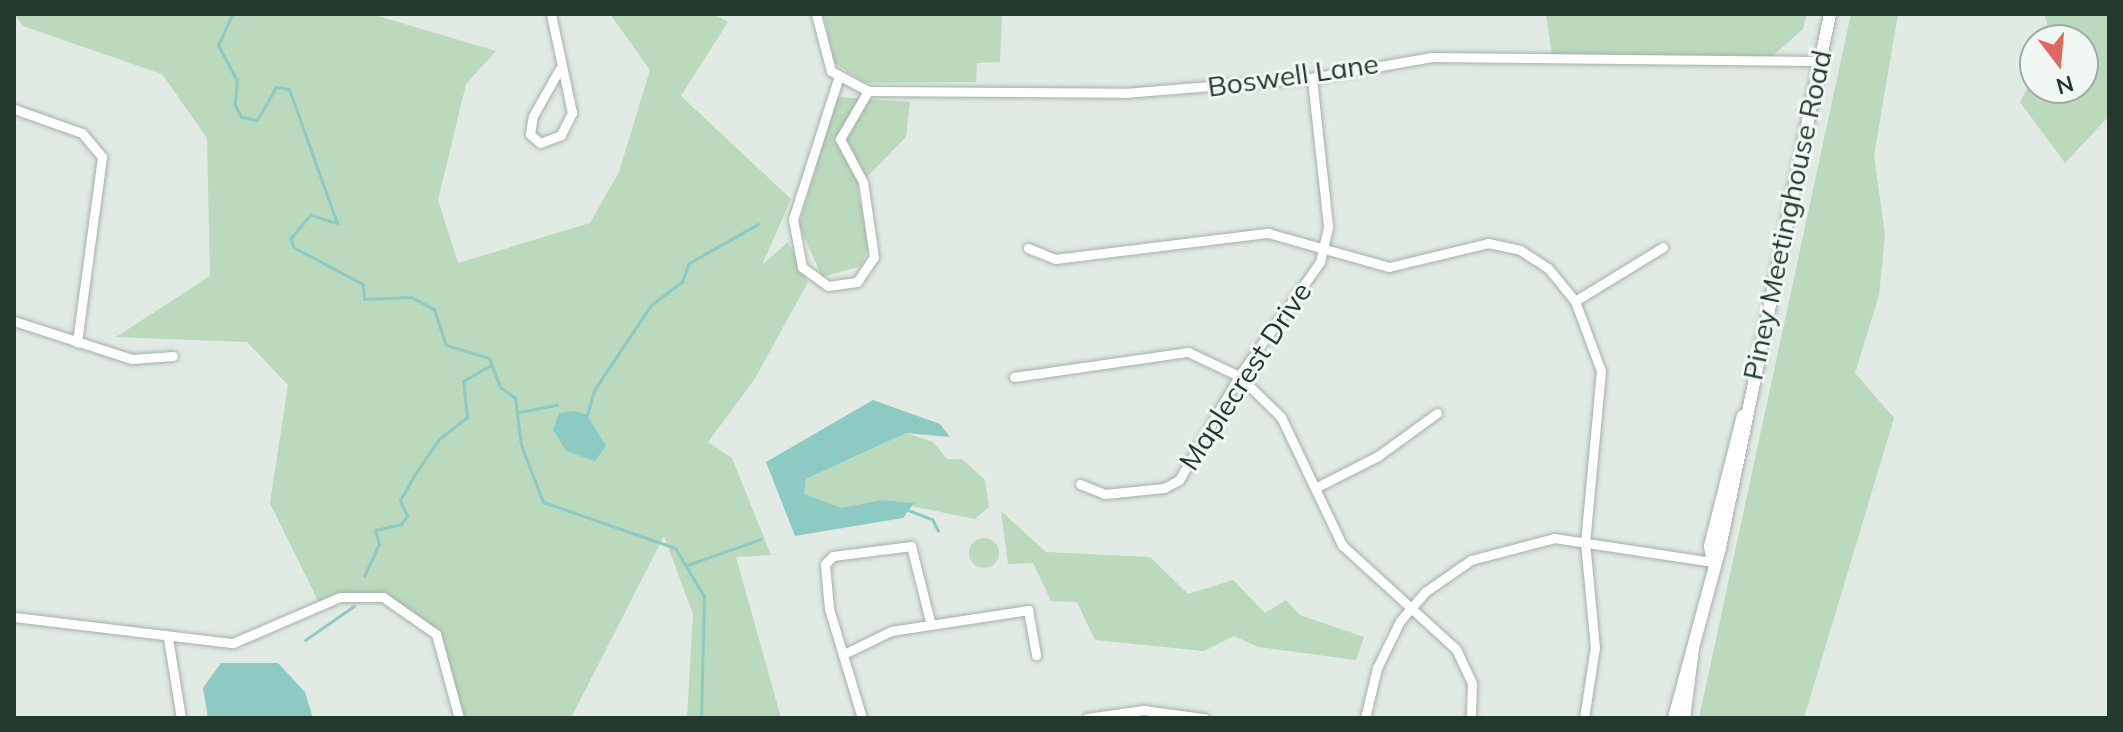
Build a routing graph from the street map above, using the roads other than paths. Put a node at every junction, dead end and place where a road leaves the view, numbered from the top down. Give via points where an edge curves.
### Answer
1 (551, 14) edge
2 (816, 14) edge
3 (1830, 14) edge
4 (1821, 61) junction
5 (559, 70) junction
6 (1312, 78) junction
7 (838, 79) junction
8 (868, 91) junction
9 (14, 109) edge
10 (1327, 246) junction
11 (1663, 247) dead end
12 (1028, 248) dead end
13 (1575, 301) junction
14 (14, 321) edge
15 (77, 342) junction
16 (173, 356) dead end
17 (1239, 376) junction
18 (1014, 377) dead end
19 (1437, 413) dead end
20 (1080, 484) dead end
21 (1315, 488) junction
22 (1585, 542) junction
23 (1713, 562) junction
24 (1412, 605) junction
25 (14, 617) edge
26 (931, 625) junction
27 (168, 638) junction
28 (1693, 649) junction
29 (848, 652) junction
30 (1036, 655) dead end
31 (181, 718) edge
32 (459, 718) edge
33 (862, 718) edge
34 (1087, 718) edge
35 (1204, 718) edge
36 (1365, 718) edge
37 (1471, 718) edge
38 (1584, 718) edge
39 (1674, 718) edge
40 (1684, 718) edge

1 - 5 street
2 - 7 street via 824,58
3 - 4 main road, Piney Meetinghouse Road
4 - 6 street, Boswell Lane via 1432,57
4 - 23 main road, Piney Meetinghouse Road via 1713,531
5 - 5 street via 572,113 561,135 540,143 530,134 533,116
6 - 8 street, Boswell Lane via 1124,93
6 - 10 street
7 - 8 street, Boswell Lane
7 - 8 street via 793,219 802,267 828,286 857,282 874,257 863,182 840,139
9 - 15 street via 82,133 102,157
10 - 12 street via 1268,233 1055,259
10 - 13 street via 1389,267 1505,245 1548,268
10 - 17 street, Maplecrest Drive
11 - 13 street
13 - 22 street via 1596,347 1602,390
14 - 15 street
15 - 16 street via 132,359
17 - 18 street via 1188,352
17 - 20 street, Maplecrest Drive via 1186,472 1171,485 1105,494
17 - 21 street via 1281,417
19 - 21 street via 1378,456
21 - 24 street via 1342,545
22 - 23 street
22 - 24 street via 1554,538 1495,549 1446,575
22 - 38 street via 1595,647
23 - 28 main road, Piney Meetinghouse Road
24 - 36 street via 1381,657
24 - 37 street via 1466,667
25 - 27 street
26 - 29 street via 891,631
26 - 29 street via 911,546 833,556 823,573
26 - 30 street via 1028,610
27 - 31 street
27 - 32 street via 233,643 340,597 383,597 436,634
28 - 39 main road, Piney Meetinghouse Road
28 - 40 main road, Piney Meetinghouse Road
29 - 33 street
34 - 35 street via 1143,710

